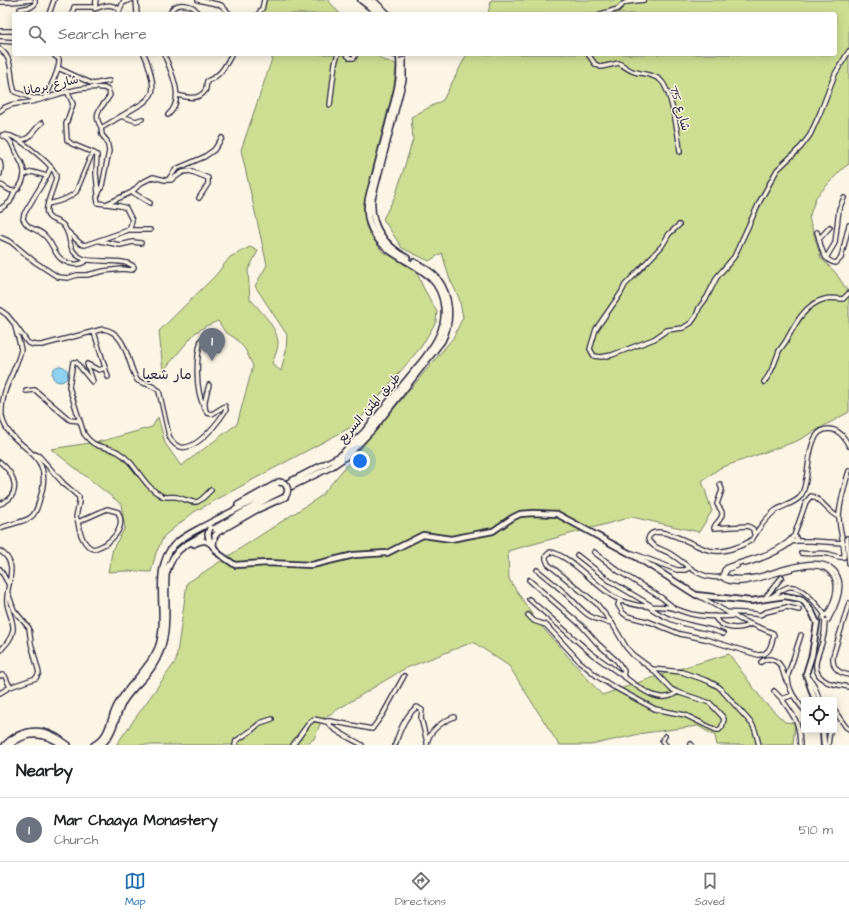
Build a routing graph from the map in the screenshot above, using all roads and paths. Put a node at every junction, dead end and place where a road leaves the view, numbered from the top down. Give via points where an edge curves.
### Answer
1 (31, 0) edge
2 (35, 0) edge
3 (54, 0) edge
4 (96, 0) edge
5 (113, 0) edge
6 (130, 0) edge
7 (136, 0) edge
8 (198, 0) edge
9 (264, 0) edge
10 (361, 0) edge
11 (368, 0) edge
12 (374, 0) edge
13 (644, 0) edge
14 (1, 1) edge
15 (123, 2) edge
16 (112, 5) junction
17 (95, 7) junction
18 (20, 9) dead end
19 (120, 10) joint
20 (50, 12) edge
21 (73, 12) edge
22 (137, 12) edge
23 (171, 12) edge
24 (197, 12) edge
25 (228, 12) edge
26 (260, 12) edge
27 (376, 12) edge
28 (382, 12) edge
29 (387, 12) edge
30 (608, 12) edge
31 (0, 31) edge
32 (12, 32) edge
33 (0, 40) edge
34 (12, 42) edge
35 (0, 49) edge
36 (849, 51) edge
37 (55, 56) dead end
38 (145, 56) edge
39 (165, 56) edge
40 (231, 56) edge
41 (337, 56) edge
42 (400, 56) edge
43 (400, 56) edge
44 (589, 56) edge
45 (58, 68) junction
46 (109, 81) dead end
47 (95, 84) junction
48 (97, 88) junction
49 (67, 91) junction
50 (177, 95) junction
51 (45, 98) junction
52 (330, 105) dead end
53 (0, 111) edge
54 (168, 115) dead end
55 (121, 116) junction
56 (142, 119) dead end
57 (42, 123) dead end
58 (102, 127) junction
59 (1, 135) edge
60 (8, 135) junction
61 (222, 138) dead end
62 (680, 152) dead end
63 (94, 153) junction
64 (0, 161) edge
65 (51, 167) junction
66 (0, 174) edge
67 (24, 176) junction
68 (47, 176) junction
69 (168, 180) junction
70 (0, 185) edge
71 (16, 191) junction
72 (132, 192) junction
73 (98, 194) junction
74 (199, 198) dead end
75 (844, 198) dead end
76 (150, 203) dead end
77 (48, 204) junction
78 (106, 204) junction
79 (0, 209) edge
80 (679, 225) dead end
81 (849, 225) edge
82 (830, 227) dead end
83 (128, 230) junction
84 (150, 230) dead end
85 (67, 231) junction
86 (817, 232) dead end
87 (848, 236) edge
88 (0, 237) edge
89 (820, 239) junction
90 (98, 241) junction
91 (141, 243) dead end
92 (826, 258) junction
93 (87, 260) junction
94 (849, 293) edge
95 (0, 310) edge
96 (13, 322) junction
97 (94, 332) junction
98 (219, 350) dead end
99 (105, 368) junction
100 (108, 377) dead end
101 (764, 382) dead end
102 (209, 385) dead end
103 (26, 391) dead end
104 (204, 408) junction
105 (80, 420) junction
106 (849, 446) edge
107 (34, 453) junction
108 (0, 462) edge
109 (849, 471) edge
110 (720, 484) dead end
111 (211, 490) dead end
112 (270, 497) junction
113 (258, 499) junction
114 (0, 504) edge
115 (256, 510) junction
116 (227, 514) junction
117 (839, 517) junction
118 (78, 522) junction
119 (0, 528) edge
120 (754, 534) junction
121 (847, 538) dead end
122 (795, 539) junction
123 (210, 543) junction
124 (844, 543) junction
125 (0, 550) edge
126 (594, 552) dead end
127 (801, 553) dead end
128 (630, 554) junction
129 (577, 555) dead end
130 (849, 563) edge
131 (689, 568) junction
132 (168, 569) junction
133 (0, 570) edge
134 (537, 570) dead end
135 (724, 577) junction
136 (782, 577) dead end
137 (755, 578) junction
138 (529, 580) dead end
139 (10, 584) junction
140 (8, 593) junction
141 (696, 595) junction
142 (772, 597) junction
143 (529, 598) dead end
144 (763, 600) junction
145 (625, 601) junction
146 (849, 603) edge
147 (650, 606) junction
148 (674, 608) junction
149 (799, 610) dead end
150 (830, 610) junction
151 (725, 611) junction
152 (528, 615) dead end
153 (714, 616) junction
154 (733, 616) junction
155 (825, 616) junction
156 (612, 623) junction
157 (751, 624) junction
158 (723, 634) dead end
159 (801, 635) dead end
160 (0, 651) edge
161 (761, 662) dead end
162 (652, 669) junction
163 (806, 674) junction
164 (849, 675) edge
165 (0, 676) edge
166 (404, 676) dead end
167 (623, 676) junction
168 (788, 683) junction
169 (10, 687) junction
170 (849, 687) edge
171 (774, 691) dead end
172 (677, 692) junction
173 (0, 693) edge
174 (793, 695) junction
175 (814, 697) edge
176 (819, 697) edge
177 (782, 699) junction
178 (801, 706) edge
179 (837, 714) edge
180 (454, 718) dead end
181 (272, 719) dead end
182 (327, 722) junction
183 (849, 729) edge
184 (823, 733) edge
185 (830, 733) edge
186 (665, 736) dead end
187 (427, 744) edge
188 (5, 745) edge
189 (10, 745) edge
190 (62, 745) edge
191 (68, 745) edge
192 (94, 745) edge
193 (101, 745) edge
194 (235, 745) edge
195 (293, 745) edge
196 (362, 745) edge
197 (395, 745) edge
198 (666, 745) edge
199 (759, 745) edge
200 (800, 745) edge
201 (824, 745) edge
202 (828, 745) edge

1 - 14 street
2 - 18 street via 33,7
3 - 20 street
4 - 17 street
5 - 16 street
6 - 15 street
7 - 22 street
8 - 25 street via 220,5
9 - 26 street
10 - 27 highway
11 - 28 highway
12 - 29 street
13 - 30 street via 627,2 618,9
15 - 19 street
16 - 17 street
16 - 19 street
17 - 21 street via 74,7
23 - 24 street via 176,5 190,4
31 - 32 street
33 - 34 street
35 - 51 street via 10,64 15,92 32,98
36 - 80 street via 835,74 810,135 777,170 734,257 717,277 691,323 683,328 667,330 654,339 612,355 594,356 590,349 596,329 625,285 662,246 668,234
37 - 45 street via 59,61
38 - 55 street via 152,93 143,103
39 - 50 street
40 - 50 street via 216,77 207,81 206,89 197,97
41 - 52 street
42 - 112 highway, طريق المتن السريع via 403,80 371,208 378,232 389,246 437,278 448,302 447,326 436,350 356,448 340,461
43 - 113 highway, طريق المتن السريع via 400,80 369,194 368,216 373,232 382,244 396,256 426,274 437,286 444,312 441,333 424,359 348,449 332,461
44 - 62 street, شارع 75 via 601,67 619,63 634,72 649,74 664,84 674,114
45 - 47 street
45 - 51 street
46 - 47 street
47 - 48 street
48 - 49 street, شارع برمانا via 82,87
48 - 58 street, شارع برمانا via 104,88 110,93 98,111
49 - 51 street, شارع برمانا
49 - 63 street via 73,106 66,124 67,140
50 - 54 street
51 - 53 street, شارع برمانا via 12,104
55 - 56 street via 136,121
55 - 58 street
57 - 60 street via 32,135 23,140
58 - 73 street via 102,135 109,151
59 - 60 street
59 - 67 street via 6,136 11,142 23,166
60 - 65 street
61 - 69 street via 214,150 176,169
63 - 73 street via 97,155
63 - 77 street via 76,192 63,200
64 - 66 street
65 - 68 street
65 - 77 street via 56,178
67 - 68 street via 29,172
67 - 71 street
68 - 93 street via 24,214 24,219 32,229 46,237 63,261 76,264
69 - 72 street via 153,177 141,183
69 - 74 street via 187,171 206,176 208,184
70 - 71 street
71 - 79 street via 10,202
72 - 76 street
72 - 78 street
73 - 78 street via 98,203
75 - 92 street via 839,209 835,243
77 - 85 street via 47,216 60,222
78 - 83 street via 125,207 128,210 132,222
81 - 87 street
82 - 89 street
83 - 84 street
83 - 90 street
85 - 90 street via 84,244
85 - 93 street via 72,249
86 - 89 street
87 - 92 street via 838,262 831,262
88 - 93 street via 11,242 48,271 63,278 101,271 132,270 134,267 126,263
89 - 92 street
90 - 91 street via 120,245
94 - 101 street via 843,299 823,299 796,320
95 - 96 street
96 - 97 street via 28,343 35,345
96 - 107 street via 21,350 5,386 1,411 7,430
97 - 99 street
97 - 104 street via 106,330 120,338 137,380 155,387 159,392 168,434 177,446 187,448 194,445 212,428 226,408 225,406 210,414
98 - 104 street via 207,338 201,340 198,371
99 - 100 street
99 - 105 street via 99,370 87,364 92,382 76,362 73,362 69,387
102 - 104 street
103 - 105 street via 35,390 70,420
105 - 111 street via 84,434 90,442 118,452 148,486 163,497 175,497 193,504 204,498
106 - 120 street via 838,432 829,429 818,433 808,461 801,495 771,514
107 - 118 street via 79,498 76,517
107 - 119 street via 41,465 44,481 36,511 30,518
108 - 114 street via 13,477 14,486 11,497
109 - 117 street
110 - 120 street via 722,492 717,507 722,515 714,528 748,526 753,529
112 - 115 highway
112 - 132 highway, طريق المتن السريع via 184,546 175,554
113 - 116 highway, طريق المتن السريع
113 - 123 highway, bridge via 210,528
115 - 116 highway, bridge via 286,497 287,486 279,482 236,506
115 - 123 highway via 216,534
116 - 192 highway, طريق المتن السريع via 183,538 167,555 162,572 163,627 157,649 116,707 106,735
117 - 122 street via 811,496
117 - 124 street
118 - 118 street via 107,509 116,511 122,522 111,540 94,550 86,545
120 - 131 street via 750,541 739,547 717,551 704,549 675,536 658,532 651,534 648,540 650,544
121 - 130 street
122 - 124 street
122 - 135 street via 750,561 727,566
123 - 128 main road via 235,565 312,565 354,555 387,553 422,535 454,539 493,530 514,516 534,513 560,515
123 - 132 highway via 201,540 190,545 179,554
124 - 127 street via 844,558 830,554
125 - 139 street via 10,563
126 - 148 street
128 - 131 street via 677,570
128 - 141 main road
129 - 147 street via 616,585
131 - 135 street via 702,574
132 - 193 highway, طريق المتن السريع via 166,626 161,649 150,670 124,700 112,732
133 - 139 street
134 - 156 street via 585,613 596,620
135 - 137 street via 735,580
136 - 144 street
137 - 150 street via 795,568 826,568 836,582
137 - 155 street via 795,565 814,564 829,567 838,576 840,586 835,606
138 - 167 street via 582,626 617,661 624,671
139 - 140 street
140 - 160 street via 7,602 13,630 10,639
140 - 169 street via 14,610 29,628 40,673 36,678
141 - 144 main road
141 - 151 street
142 - 144 main road
142 - 155 street via 792,587 809,596
142 - 163 main road via 785,596 801,600 816,618 817,629
143 - 167 street via 595,656
145 - 147 street
145 - 156 street via 608,593 553,552 546,556 548,564 597,604
145 - 157 street via 619,602 618,605 627,616 758,655 766,654 774,634
146 - 164 street via 833,660 833,666 839,673
147 - 148 street
147 - 158 street via 662,616 675,621
148 - 153 street via 692,614
149 - 151 street via 787,607 760,616 755,613
150 - 155 street
150 - 155 street via 825,611
151 - 154 street
152 - 172 street via 534,621 546,625 582,664 612,686 655,709 685,715 712,729 722,728 724,719 710,703
153 - 154 street
153 - 157 street via 720,624 727,627 743,628
154 - 157 street
155 - 170 street via 825,629 815,664 817,671 827,682
156 - 162 street via 626,646
159 - 168 street
161 - 168 street via 766,659 773,660 782,668
162 - 172 street
162 - 199 street via 682,672 700,677 719,687 752,724
163 - 175 main road
163 - 176 street
165 - 169 street via 5,676
166 - 182 street via 372,729
167 - 172 street via 654,696 667,698
168 - 174 street
169 - 173 street
171 - 177 street
174 - 177 street
174 - 178 street
177 - 200 street via 794,714
179 - 183 street
180 - 187 street via 433,732
181 - 194 street via 260,723 236,741
182 - 195 street via 314,719
182 - 196 street
184 - 201 main road
185 - 202 street
186 - 198 street via 662,741
187 - 197 street via 422,710 417,707 407,718
188 - 191 highway via 12,738 35,731 52,735
189 - 190 highway via 21,738 36,735 51,738

